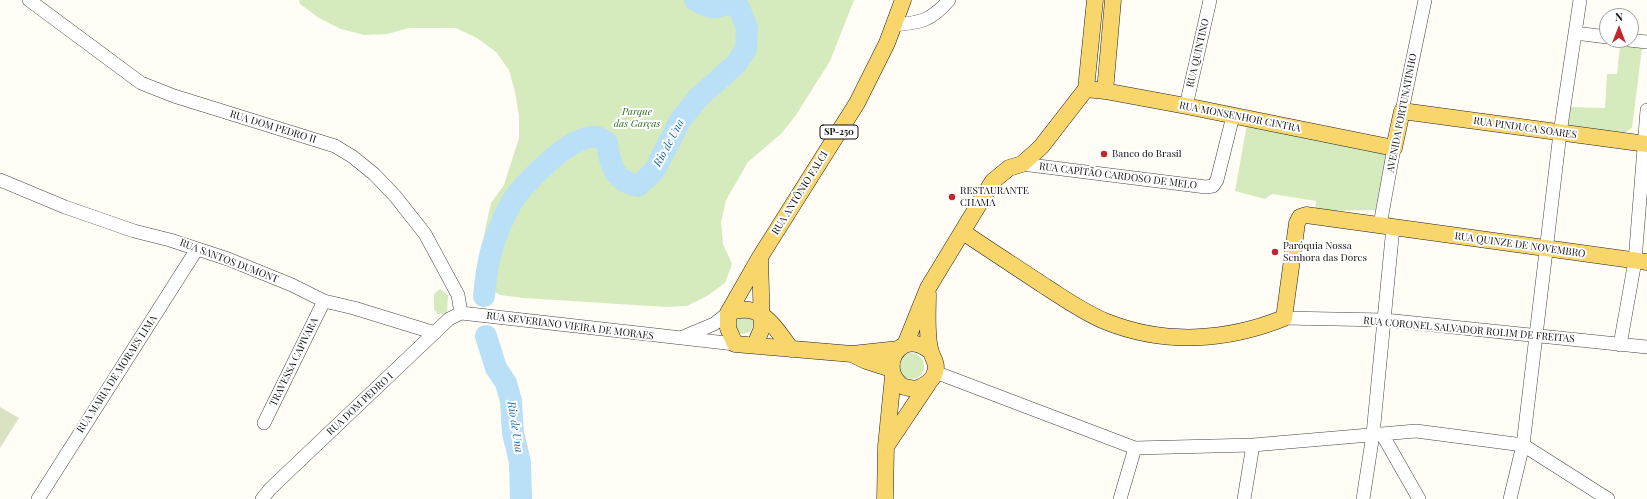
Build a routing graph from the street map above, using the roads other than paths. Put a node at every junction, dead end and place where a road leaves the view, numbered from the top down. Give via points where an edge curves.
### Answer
1 (29, 0) edge
2 (902, 0) edge
3 (949, 0) edge
4 (1096, 0) edge
5 (1113, 0) edge
6 (1210, 0) edge
7 (1425, 0) edge
8 (1580, 0) edge
9 (893, 25) junction
10 (1575, 33) junction
11 (1599, 36) edge
12 (1086, 89) junction
13 (1105, 91) junction
14 (1186, 106) junction
15 (1647, 110) edge
16 (1402, 112) junction
17 (1233, 116) junction
18 (1560, 133) junction
19 (1645, 143) edge
20 (1394, 148) junction
21 (1022, 164) junction
22 (0, 180) edge
23 (1387, 226) junction
24 (962, 232) junction
25 (1545, 248) junction
26 (197, 249) junction
27 (760, 257) junction
28 (1641, 262) edge
29 (928, 288) junction
30 (324, 301) junction
31 (461, 313) junction
32 (728, 313) junction
33 (761, 314) junction
34 (1284, 318) junction
35 (1385, 320) junction
36 (435, 333) junction
37 (1535, 336) junction
38 (680, 339) junction
39 (735, 344) junction
40 (1620, 345) junction
41 (755, 346) junction
42 (902, 347) junction
43 (1647, 347) edge
44 (791, 349) junction
45 (930, 351) junction
46 (852, 354) junction
47 (892, 372) junction
48 (932, 378) junction
49 (264, 423) dead end
50 (1378, 434) junction
51 (1253, 445) junction
52 (1523, 445) junction
53 (886, 446) junction
54 (1135, 448) junction
55 (38, 499) edge
56 (262, 499) edge
57 (885, 499) edge
58 (1120, 499) edge
59 (1244, 499) edge
60 (1363, 499) edge
61 (1419, 499) edge
62 (1510, 499) edge
63 (1608, 499) edge

1 - 31 street, RUA DOM PEDRO II via 141,83 174,96 335,146 353,156 395,196 424,234 458,295
2 - 9 main road, RUA ANTÔNIO FALCI / SP-250
3 - 9 street via 931,18 912,24
4 - 12 main road
5 - 13 main road
6 - 14 street, RUA QUINTINO
7 - 16 street, AVENIDA FORTUNATINHO
8 - 10 street
9 - 27 main road, RUA ANTÔNIO FALCI / SP-250 via 887,43 857,102
10 - 11 street
10 - 18 street
12 - 13 main road, RUA MONSENHOR CINTRA
12 - 21 main road via 1041,147
13 - 14 main road, RUA MONSENHOR CINTRA
14 - 17 main road, RUA MONSENHOR CINTRA
15 - 19 street
16 - 18 main road, RUA PINDUCA SOARES
16 - 20 main road, AVENIDA FORTUNATINHO
17 - 20 main road, RUA MONSENHOR CINTRA
17 - 21 street, RUA CAPITÃO CARDOSO DE MELO via 1217,180 1213,186
18 - 19 main road, RUA PINDUCA SOARES
18 - 25 street
19 - 28 street
20 - 23 street, AVENIDA FORTUNATINHO
21 - 24 main road via 1009,168 993,181
22 - 26 street, RUA SANTOS DUMONT via 134,231
23 - 25 main road, RUA QUINZE DE NOVEMBRO
23 - 34 main road via 1300,217
23 - 35 street, AVENIDA FORTUNATINHO
24 - 29 main road
24 - 34 main road, RUA CORONEL SALVADOR ROLIM DE FREITAS via 1070,302 1106,322 1145,334 1205,338 1262,327
25 - 28 main road, RUA QUINZE DE NOVEMBRO
25 - 37 street
26 - 30 street, RUA SANTOS DUMONT via 228,259
26 - 55 street, RUA MARIA DE MORAES LIMA
27 - 32 main road, RUA ANTÔNIO FALCI / SP-250
27 - 33 main road
28 - 40 street
29 - 42 main road
29 - 45 main road
30 - 36 street, RUA SANTOS DUMONT
30 - 49 street, TRAVESSA CAPIVARA
31 - 36 street, RUA DOM PEDRO I via 449,319
31 - 38 street, RUA SEVERIANO VIEIRA DE MORAES
32 - 33 main road, RUA SEVERIANO VIEIRA DE MORAES via 740,308
32 - 38 street, RUA SEVERIANO VIEIRA DE MORAES via 705,329
32 - 39 main road via 728,328
33 - 41 main road via 762,328
33 - 44 main road, RUA SEVERIANO VIEIRA DE MORAES
34 - 35 street, RUA CORONEL SALVADOR ROLIM DE FREITAS
35 - 37 street, RUA CORONEL SALVADOR ROLIM DE FREITAS
35 - 50 street, AVENIDA FORTUNATINHO
36 - 56 street, RUA DOM PEDRO I
37 - 40 street, RUA CORONEL SALVADOR ROLIM DE FREITAS
37 - 52 street
38 - 39 street, RUA SEVERIANO VIEIRA DE MORAES
39 - 41 main road, RUA SEVERIANO VIEIRA DE MORAES
40 - 43 street, RUA CORONEL SALVADOR ROLIM DE FREITAS
41 - 44 main road, RUA SEVERIANO VIEIRA DE MORAES
42 - 45 main road via 919,344
42 - 46 main road, RUA SEVERIANO VIEIRA DE MORAES
42 - 47 main road via 891,362
44 - 46 main road, RUA SEVERIANO VIEIRA DE MORAES
45 - 48 main road via 936,361
46 - 47 main road, RUA SEVERIANO VIEIRA DE MORAES
47 - 48 main road via 902,386 915,389
47 - 53 main road
48 - 53 main road
48 - 54 street
50 - 51 street
50 - 52 street via 1416,431
50 - 60 street, AVENIDA FORTUNATINHO
50 - 61 street
51 - 54 street
51 - 59 street
52 - 62 street
52 - 63 street
53 - 57 main road
54 - 58 street

